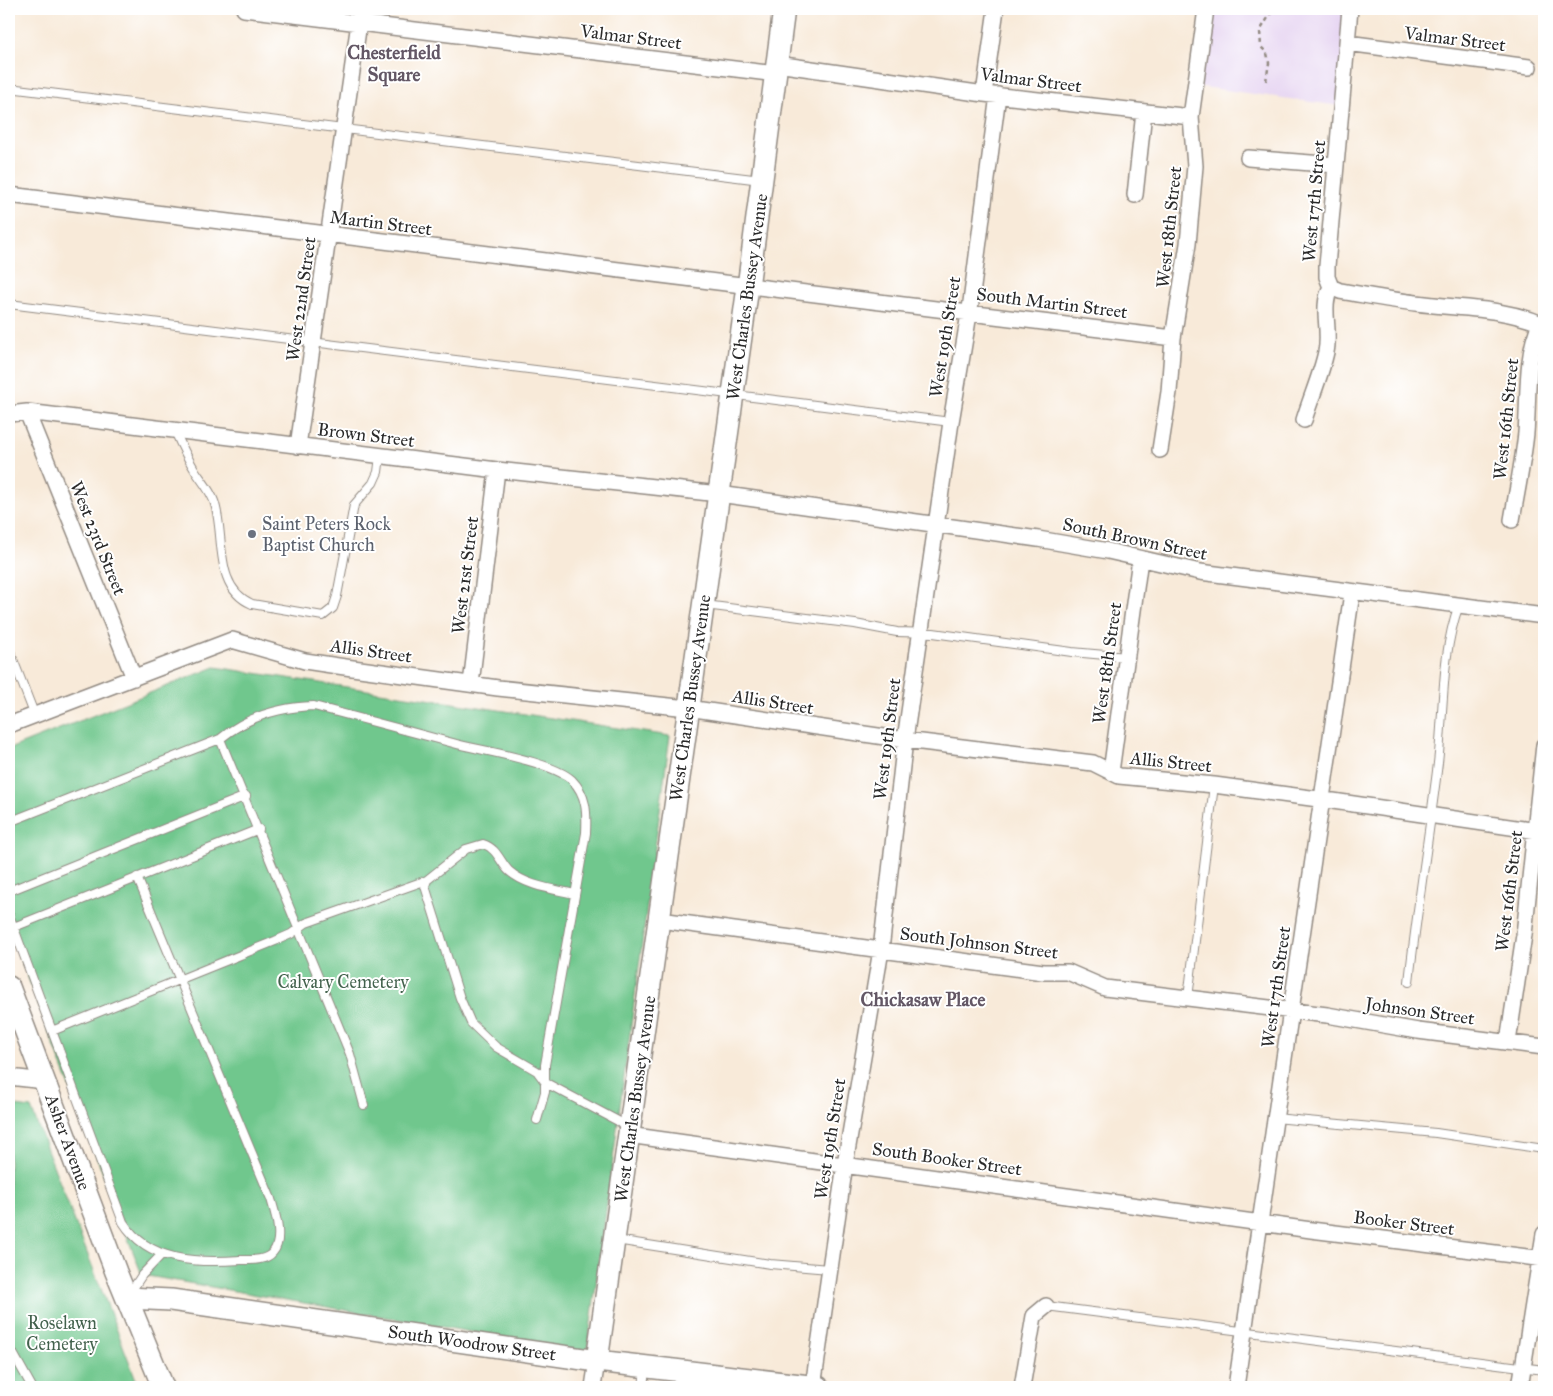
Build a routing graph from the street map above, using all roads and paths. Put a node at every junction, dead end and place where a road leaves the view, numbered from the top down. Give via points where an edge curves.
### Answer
1 (244, 9) edge
2 (784, 9) edge
3 (996, 9) edge
4 (1188, 9) edge
5 (1283, 9) edge
6 (1350, 9) edge
7 (1206, 10) edge
8 (360, 16) edge
9 (1347, 43) junction
10 (1529, 67) dead end
11 (776, 69) junction
12 (1266, 81) dead end
13 (9, 88) edge
14 (991, 94) junction
15 (1144, 112) junction
16 (1192, 117) junction
17 (344, 129) junction
18 (1248, 158) dead end
19 (1336, 165) junction
20 (763, 180) junction
21 (9, 195) edge
22 (1134, 195) dead end
23 (329, 235) junction
24 (748, 287) junction
25 (1332, 287) junction
26 (9, 304) edge
27 (970, 312) junction
28 (1542, 324) edge
29 (1173, 338) junction
30 (313, 342) junction
31 (733, 393) junction
32 (27, 412) junction
33 (9, 414) edge
34 (1304, 420) dead end
35 (951, 422) junction
36 (175, 430) junction
37 (298, 446) junction
38 (1160, 450) dead end
39 (380, 456) junction
40 (497, 470) junction
41 (720, 494) junction
42 (1512, 520) dead end
43 (936, 526) junction
44 (1140, 559) junction
45 (1352, 593) junction
46 (703, 605) junction
47 (1459, 605) junction
48 (1544, 616) edge
49 (920, 633) junction
50 (9, 649) edge
51 (1127, 657) junction
52 (134, 678) junction
53 (471, 684) junction
54 (688, 708) junction
55 (35, 716) junction
56 (9, 725) edge
57 (220, 739) junction
58 (905, 740) junction
59 (1544, 745) edge
60 (1111, 772) junction
61 (1214, 785) junction
62 (246, 796) junction
63 (1323, 800) junction
64 (1429, 817) junction
65 (9, 822) edge
66 (259, 829) junction
67 (1540, 832) edge
68 (137, 877) junction
69 (427, 880) junction
70 (9, 891) edge
71 (574, 894) junction
72 (9, 915) edge
73 (660, 920) junction
74 (14, 928) junction
75 (298, 929) junction
76 (881, 950) junction
77 (179, 980) junction
78 (1409, 982) dead end
79 (9, 987) edge
80 (1188, 998) junction
81 (1291, 1011) junction
82 (52, 1031) junction
83 (1508, 1042) junction
84 (1544, 1047) edge
85 (9, 1076) edge
86 (45, 1081) junction
87 (546, 1083) junction
88 (364, 1106) dead end
89 (1275, 1118) junction
90 (537, 1120) dead end
91 (628, 1135) junction
92 (1544, 1149) edge
93 (844, 1164) junction
94 (1260, 1222) junction
95 (1544, 1234) edge
96 (616, 1240) junction
97 (162, 1254) junction
98 (1542, 1259) edge
99 (829, 1269) junction
100 (127, 1298) junction
101 (1046, 1306) joint
102 (1244, 1332) junction
103 (9, 1346) edge
104 (597, 1361) junction
105 (1523, 1367) junction
106 (1544, 1370) edge
107 (644, 1377) edge
108 (782, 1386) edge
109 (32, 1387) edge
110 (163, 1387) edge
111 (593, 1387) edge
112 (813, 1387) edge
113 (818, 1387) edge
114 (1022, 1387) edge
115 (1236, 1387) edge
116 (1520, 1387) edge

1 - 8 street, Valmar Street
2 - 11 street, West Charles Bussey Avenue
3 - 14 street, West 19th Street
4 - 7 lane
5 - 12 path via 1271,13 1260,31 1261,47 1268,53
6 - 9 street, West 17th Street
7 - 16 street, West 18th Street
8 - 11 street, Valmar Street
8 - 17 street, West 22nd Street
9 - 10 street, Valmar Street
9 - 19 street, West 17th Street
11 - 14 street, Valmar Street
11 - 20 street, West Charles Bussey Avenue
13 - 17 lane
14 - 15 street, Valmar Street
14 - 27 street, West 19th Street
15 - 16 street, Valmar Street
15 - 22 street
16 - 29 street, West 18th Street via 1195,166 1188,244
17 - 20 lane
17 - 23 street, West 22nd Street
18 - 19 street
19 - 25 street, West 17th Street via 1327,266 1327,277
20 - 24 street, West Charles Bussey Avenue
21 - 23 street, Martin Street
23 - 24 street, Martin Street
23 - 30 street, West 22nd Street
24 - 27 street, South Martin Street
24 - 31 street, West Charles Bussey Avenue
25 - 28 street via 1340,292 1416,304 1499,311
25 - 34 street, West 17th Street via 1324,302 1328,337 1326,353
26 - 30 lane
27 - 29 street, South Martin Street
27 - 35 street, West 19th Street
28 - 42 street, West 16th Street via 1535,335 1531,361 1526,433
29 - 38 street, West 18th Street
30 - 31 lane
30 - 37 street, West 22nd Street
31 - 35 lane
31 - 41 street, West Charles Bussey Avenue
32 - 33 street, Brown Street
32 - 36 street, Brown Street
32 - 52 street, West 23rd Street
35 - 43 street, West 19th Street
36 - 37 street, Brown Street
36 - 39 lane via 214,500 223,564 242,600 323,616 333,608 337,596 354,505 373,482
37 - 39 street, Brown Street
39 - 40 street, Brown Street
40 - 41 street, Brown Street
40 - 53 street, West 21st Street
41 - 43 street, South Brown Street
41 - 46 street, West Charles Bussey Avenue
43 - 44 street, South Brown Street via 1047,540
43 - 49 street, West 19th Street
44 - 45 street, South Brown Street via 1200,572
44 - 51 street, West 18th Street
45 - 47 street, South Brown Street
45 - 63 street, West 17th Street
46 - 49 lane
46 - 54 street, West Charles Bussey Avenue
47 - 48 street, South Brown Street
47 - 64 lane via 1444,679 1439,756
49 - 51 lane
49 - 58 street, West 19th Street
50 - 55 lane
51 - 60 street, West 18th Street
52 - 53 street, Allis Street via 232,640 305,661
52 - 55 street, Allis Street
53 - 54 street, Allis Street
54 - 58 street, Allis Street
54 - 73 street, West Charles Bussey Avenue
55 - 56 street, Allis Street
57 - 62 lane
57 - 65 lane
57 - 71 lane via 270,712 314,706 561,773 577,786 587,811
58 - 60 street, Allis Street via 1093,763
58 - 76 street, West 19th Street
59 - 67 street, West 16th Street
60 - 61 street, Allis Street via 1119,776
61 - 63 street, Allis Street
61 - 80 lane
62 - 66 lane
62 - 70 lane
63 - 64 street, Allis Street
63 - 81 street, West 17th Street
64 - 67 street, Allis Street
64 - 78 lane
66 - 68 lane
66 - 75 lane
67 - 83 street, West 16th Street
68 - 74 lane
68 - 77 lane
69 - 71 lane via 466,849 483,844 493,849 519,878
69 - 75 lane
69 - 87 lane via 425,886 470,1023 496,1048 537,1071
71 - 87 lane via 545,1065
72 - 74 lane
73 - 76 street, South Johnson Street
73 - 91 street, West Charles Bussey Avenue
74 - 82 lane
75 - 77 lane
75 - 88 lane via 350,1054
76 - 80 street, South Johnson Street via 1043,972 1068,972 1105,988
76 - 93 street, West 19th Street
77 - 82 lane
77 - 97 lane via 271,1199 277,1236 272,1253 258,1259 187,1261
79 - 86 street, Asher Avenue
80 - 81 street, South Johnson Street
81 - 83 street, Johnson Street
81 - 89 street, West 17th Street
82 - 97 lane via 123,1222 136,1238
83 - 84 street, Johnson Street
85 - 86 street
86 - 100 street, Asher Avenue
87 - 90 lane
87 - 91 lane via 623,1124
89 - 92 lane via 1397,1129
89 - 94 street, West 17th Street
91 - 93 street, South Booker Street
91 - 96 street, West Charles Bussey Avenue
93 - 94 street, South Booker Street
93 - 99 street, West 19th Street
94 - 98 street, Booker Street
94 - 102 street, West 17th Street
95 - 98 street
96 - 99 lane via 770,1264
96 - 104 street, West Charles Bussey Avenue
97 - 100 lane
98 - 105 street
99 - 112 street, West 19th Street
100 - 104 street, South Woodrow Street via 171,1300
100 - 110 street, Asher Avenue
101 - 102 lane
101 - 114 street via 1034,1316
102 - 105 lane
102 - 115 street, West 17th Street
103 - 109 lane
104 - 107 street, South Woodrow Street
104 - 111 street, West Charles Bussey Avenue
105 - 106 lane
105 - 116 street
107 - 108 street, South Woodrow Street
108 - 112 street, South Woodrow Street
112 - 113 street, South Woodrow Street

